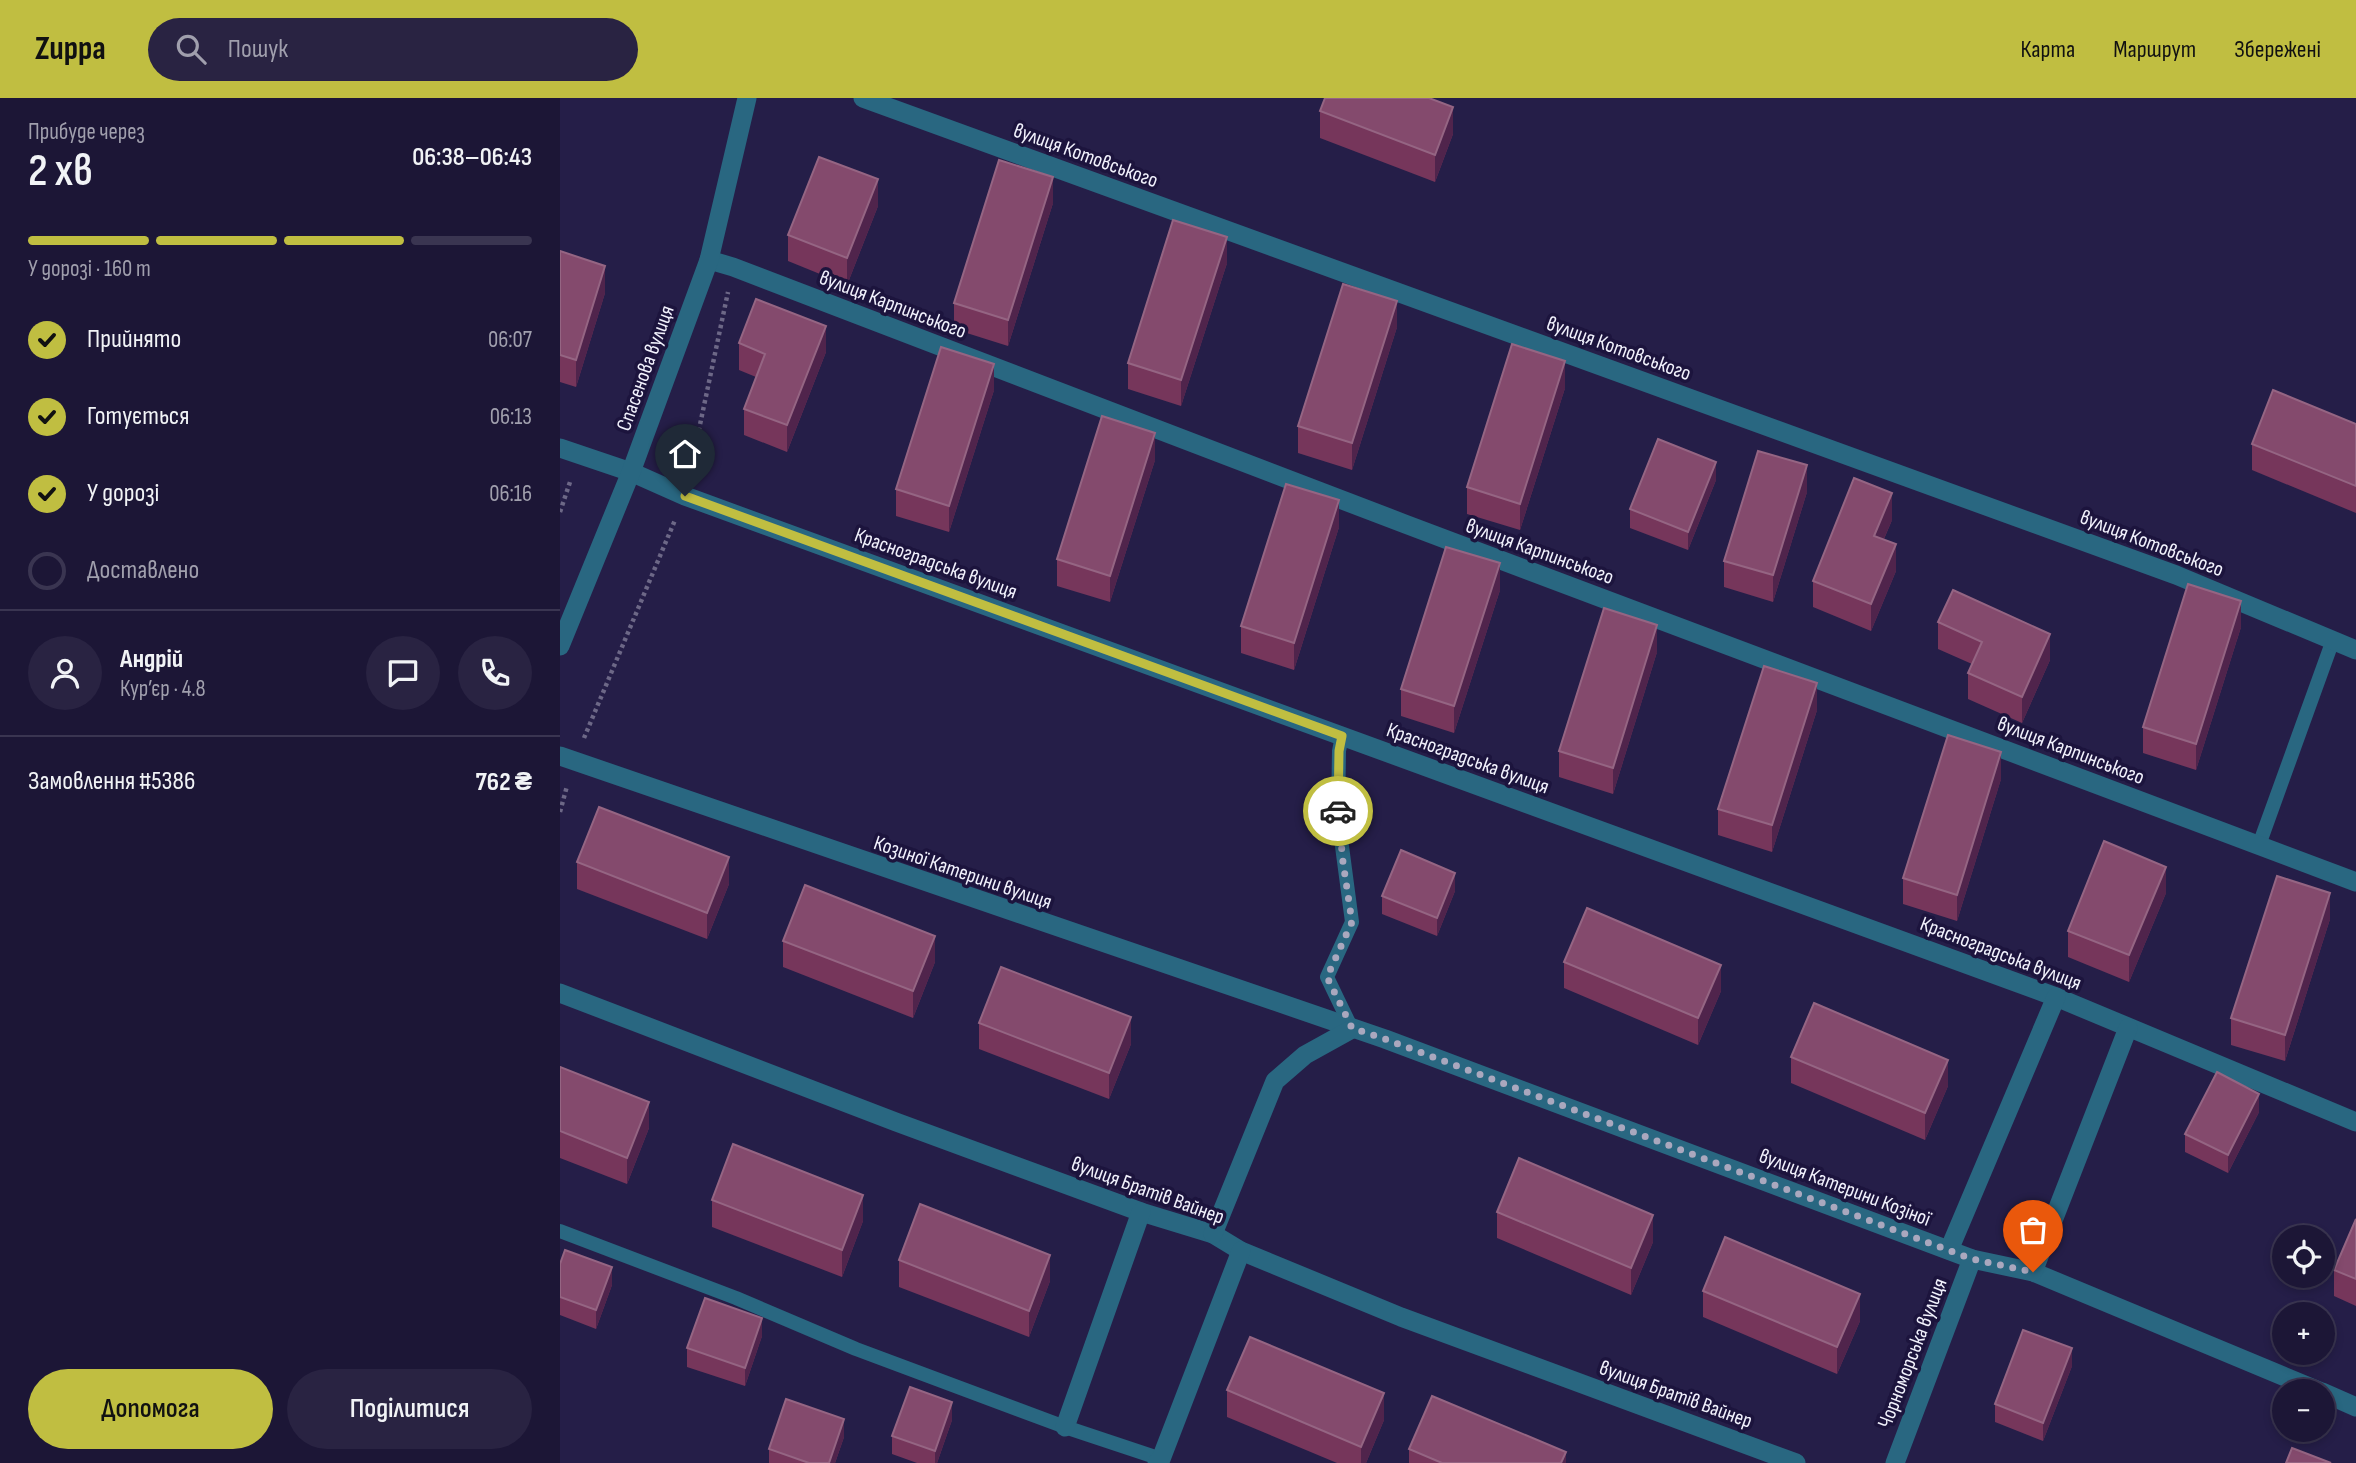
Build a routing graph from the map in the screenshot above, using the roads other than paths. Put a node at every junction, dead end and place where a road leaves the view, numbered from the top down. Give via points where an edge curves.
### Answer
1 (747, 98) edge
2 (863, 98) edge
3 (709, 260) junction
4 (560, 449) edge
5 (631, 472) junction
6 (2333, 640) junction
7 (560, 646) edge
8 (2356, 650) edge
9 (1342, 736) junction
10 (567, 760) edge
11 (2259, 845) junction
12 (2356, 882) edge
13 (560, 993) edge
14 (2056, 997) junction
15 (1352, 1028) junction
16 (2129, 1028) junction
17 (2356, 1122) edge
18 (1141, 1212) junction
19 (560, 1231) edge
20 (1213, 1234) junction
21 (1949, 1250) junction
22 (1241, 1251) junction
23 (1972, 1259) junction
24 (2033, 1272) junction
25 (2290, 1379) edge
26 (2335, 1398) edge
27 (2356, 1406) edge
28 (1065, 1427) junction
29 (1161, 1462) edge
30 (1796, 1463) edge
31 (1895, 1463) edge

1 - 3 street, Спасенова вулиця
2 - 6 street, вулиця Котовського via 2176,575
3 - 5 street, Спасенова вулиця
3 - 11 street, вулиця Карпинського
4 - 5 street, Красноградська вулиця
5 - 7 street, Спасенова вулиця
5 - 9 street, Красноградська вулиця via 685,496
6 - 8 street, вулиця Котовського
6 - 11 lane
9 - 14 street, Красноградська вулиця
9 - 15 lane via 1338,816 1352,922 1327,977
10 - 15 street, Козиної Катерини вулиця
11 - 12 street, вулиця Карпинського
13 - 18 street, вулиця Братів Вайнер
14 - 16 street, Красноградська вулиця
14 - 21 street
15 - 20 street via 1305,1055 1275,1081
15 - 21 street, вулиця Катерини Козіної
16 - 17 street, Красноградська вулиця
16 - 24 street
18 - 20 street, вулиця Братів Вайнер
18 - 28 street
19 - 28 lane
20 - 22 street, вулиця Братів Вайнер
21 - 23 street, вулиця Катерини Козіної
22 - 29 street
22 - 30 street, вулиця Братів Вайнер via 1401,1317
23 - 24 street, вулиця Катерини Козіної
23 - 31 street, Чорноморська вулиця
24 - 25 street, вулиця Катерини Козіної
26 - 27 street, вулиця Катерини Козіної
28 - 29 lane

